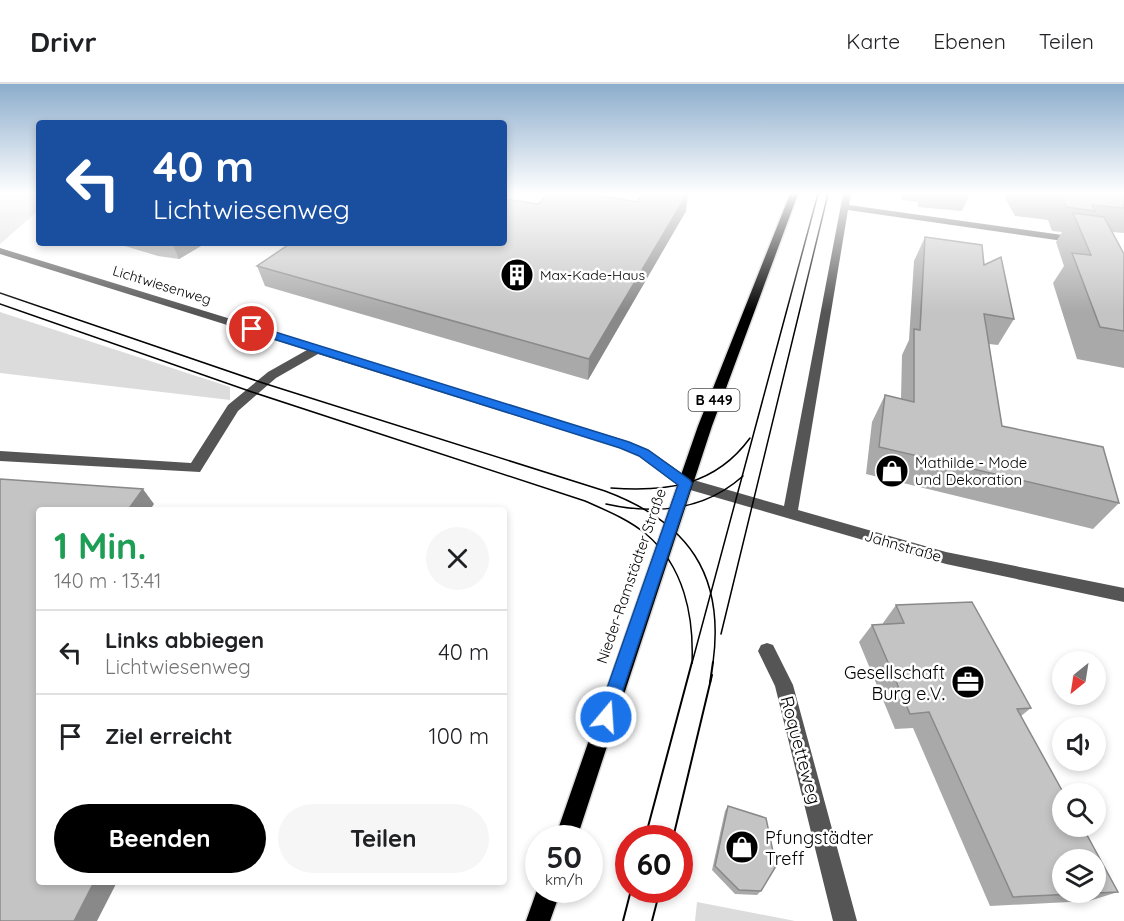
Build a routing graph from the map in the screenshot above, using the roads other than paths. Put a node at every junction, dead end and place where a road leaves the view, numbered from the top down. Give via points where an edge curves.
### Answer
1 (779, 233) edge
2 (840, 233) edge
3 (1037, 233) edge
4 (1090, 242) edge
5 (0, 251) edge
6 (317, 349) junction
7 (0, 456) edge
8 (685, 483) junction
9 (790, 514) junction
10 (1124, 595) edge
11 (767, 651) dead end
12 (570, 825) edge
13 (544, 903) edge
14 (538, 921) edge
15 (845, 921) edge

1 - 8 main road, Nieder-Ramstädter Straße / B 449
2 - 9 street
3 - 4 street
5 - 6 street, Lichtwiesenweg
6 - 7 street via 272,375 233,408 195,468
6 - 8 street, Lichtwiesenweg via 625,445 644,453
8 - 9 street, Jahnstraße
8 - 12 main road, Nieder-Ramstädter Straße / B 449
9 - 10 street, Jahnstraße via 946,558
11 - 15 street, Roquetteweg via 784,685
13 - 14 main road

